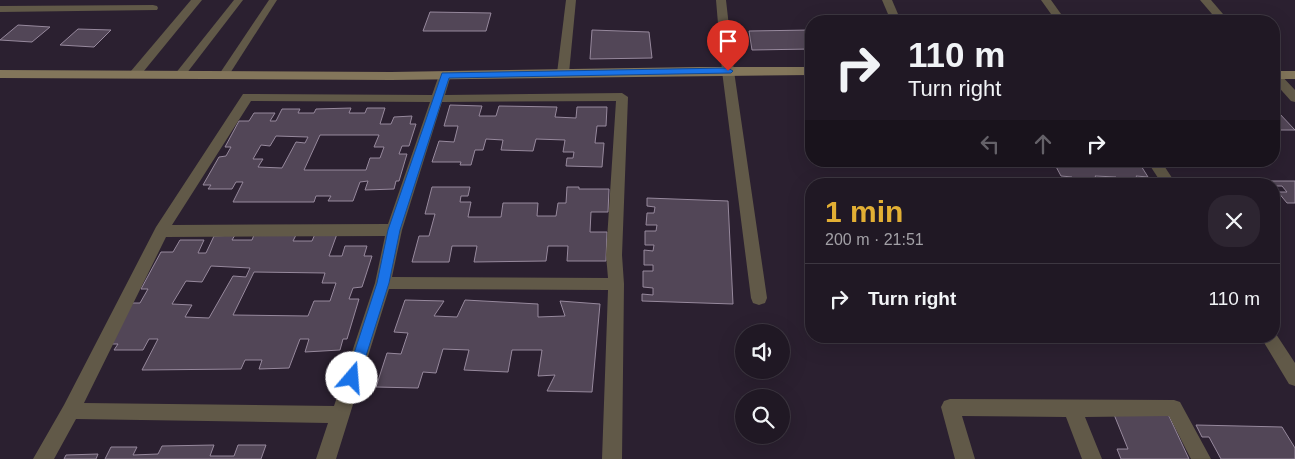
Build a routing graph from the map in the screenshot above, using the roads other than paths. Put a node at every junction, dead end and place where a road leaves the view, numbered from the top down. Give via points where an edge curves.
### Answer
1 (197, 0) edge
2 (239, 0) edge
3 (273, 0) edge
4 (571, 0) edge
5 (721, 0) edge
6 (887, 0) edge
7 (1046, 0) edge
8 (1205, 0) edge
9 (153, 8) dead end
10 (0, 9) edge
11 (893, 15) edge
12 (1057, 15) edge
13 (1219, 15) edge
14 (728, 71) junction
15 (805, 71) edge
16 (564, 73) junction
17 (0, 74) edge
18 (135, 74) junction
19 (445, 75) junction
20 (1280, 75) edge
21 (1295, 75) edge
22 (179, 76) junction
23 (223, 76) junction
24 (1280, 82) edge
25 (1295, 98) edge
26 (438, 99) junction
27 (1158, 167) edge
28 (1165, 178) edge
29 (161, 230) junction
30 (394, 230) junction
31 (383, 283) junction
32 (616, 284) junction
33 (759, 298) dead end
34 (1272, 343) edge
35 (1295, 378) edge
36 (1072, 409) junction
37 (72, 411) junction
38 (340, 415) junction
39 (42, 459) edge
40 (326, 459) edge
41 (612, 459) edge
42 (965, 459) edge
43 (1092, 459) edge
44 (1201, 459) edge

1 - 18 street
2 - 22 lane
3 - 23 lane
4 - 16 street
5 - 14 street
6 - 11 street
7 - 12 street
8 - 13 street
9 - 10 street
14 - 15 street
14 - 16 street
14 - 33 street
16 - 19 street
17 - 18 street
18 - 22 street
19 - 23 street
19 - 26 street
20 - 21 street
22 - 23 street
24 - 25 street
26 - 29 street via 247,97
26 - 30 street
26 - 32 street via 622,97 614,255
27 - 28 street
29 - 30 street
29 - 37 street
30 - 31 street
31 - 32 street
31 - 38 street
32 - 41 street
34 - 35 street
36 - 42 street via 950,407
36 - 43 street
36 - 44 street via 1174,408
37 - 38 street
37 - 39 street
38 - 40 street

